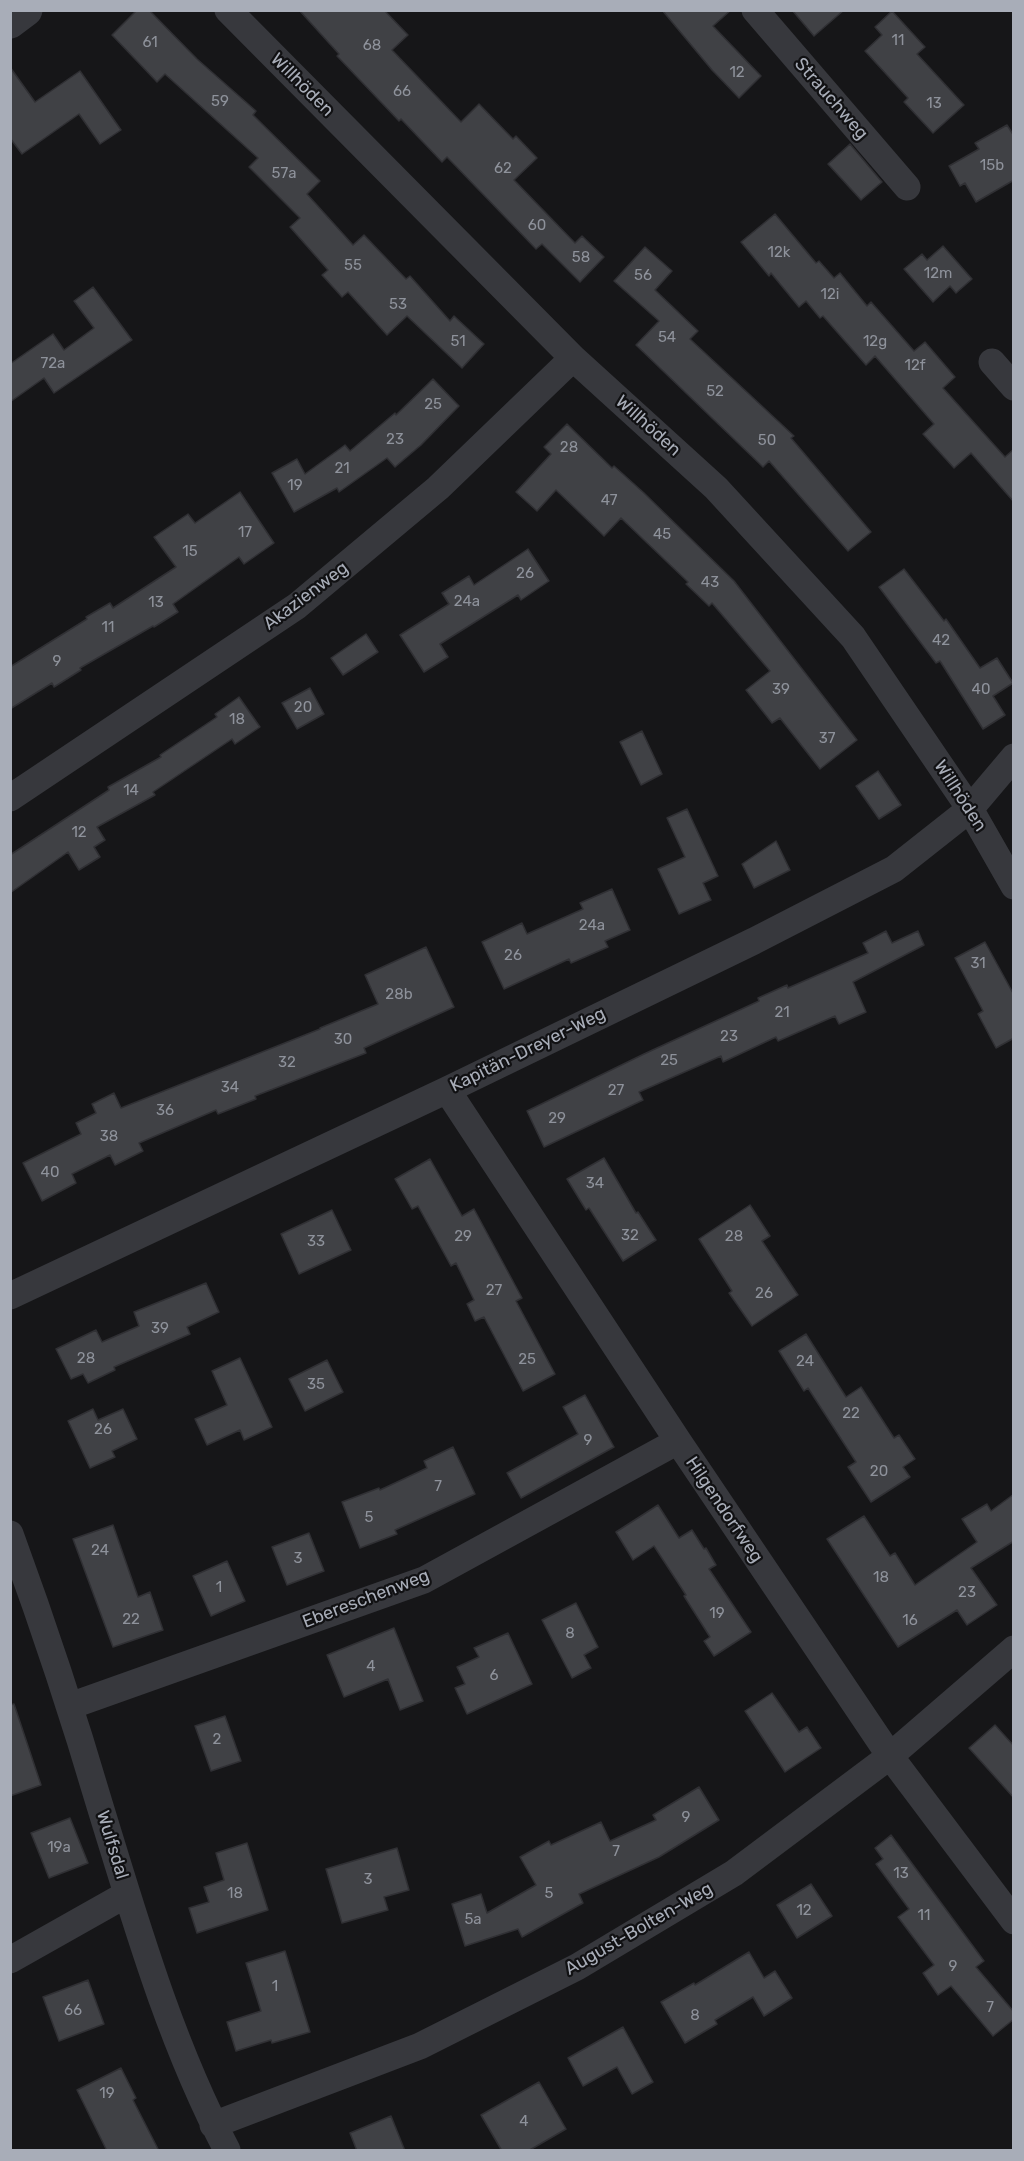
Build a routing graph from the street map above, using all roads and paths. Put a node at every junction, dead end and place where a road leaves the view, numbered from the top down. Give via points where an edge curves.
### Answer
1 (26, 10) edge
2 (228, 10) edge
3 (755, 10) edge
4 (10, 22) edge
5 (908, 187) dead end
6 (573, 358) junction
7 (992, 362) dead end
8 (1014, 387) edge
9 (1014, 757) edge
10 (10, 798) edge
11 (970, 809) junction
12 (1014, 886) edge
13 (447, 1090) junction
14 (10, 1296) edge
15 (678, 1441) junction
16 (10, 1534) edge
17 (1014, 1649) edge
18 (70, 1706) junction
19 (890, 1756) junction
20 (127, 1894) junction
21 (1014, 1921) edge
22 (10, 1960) edge
23 (213, 2125) junction
24 (227, 2151) edge

1 - 4 street
2 - 6 street, Willhöden
3 - 5 street, Strauchweg
6 - 10 street, Akazienweg via 438,488 297,606
6 - 11 street, Willhöden via 716,488 853,638
7 - 8 street
9 - 11 street, Kapitän-Dreyer-Weg
11 - 12 street, Willhöden
11 - 13 street, Kapitän-Dreyer-Weg via 894,869
13 - 14 street, Kapitän-Dreyer-Weg
13 - 15 street, Hilgendorfweg
15 - 18 street, Ebereschenweg via 424,1580
15 - 19 street, Hilgendorfweg
16 - 18 street, Wulfsdal
17 - 19 street, August-Bolten-Weg
18 - 20 street, Wulfsdal
19 - 21 street, Hilgendorfweg
19 - 23 street, August-Bolten-Weg via 734,1873 577,1967 420,2046
20 - 22 street
20 - 23 street, Wulfsdal via 157,1988
23 - 24 street, Wulfsdal

